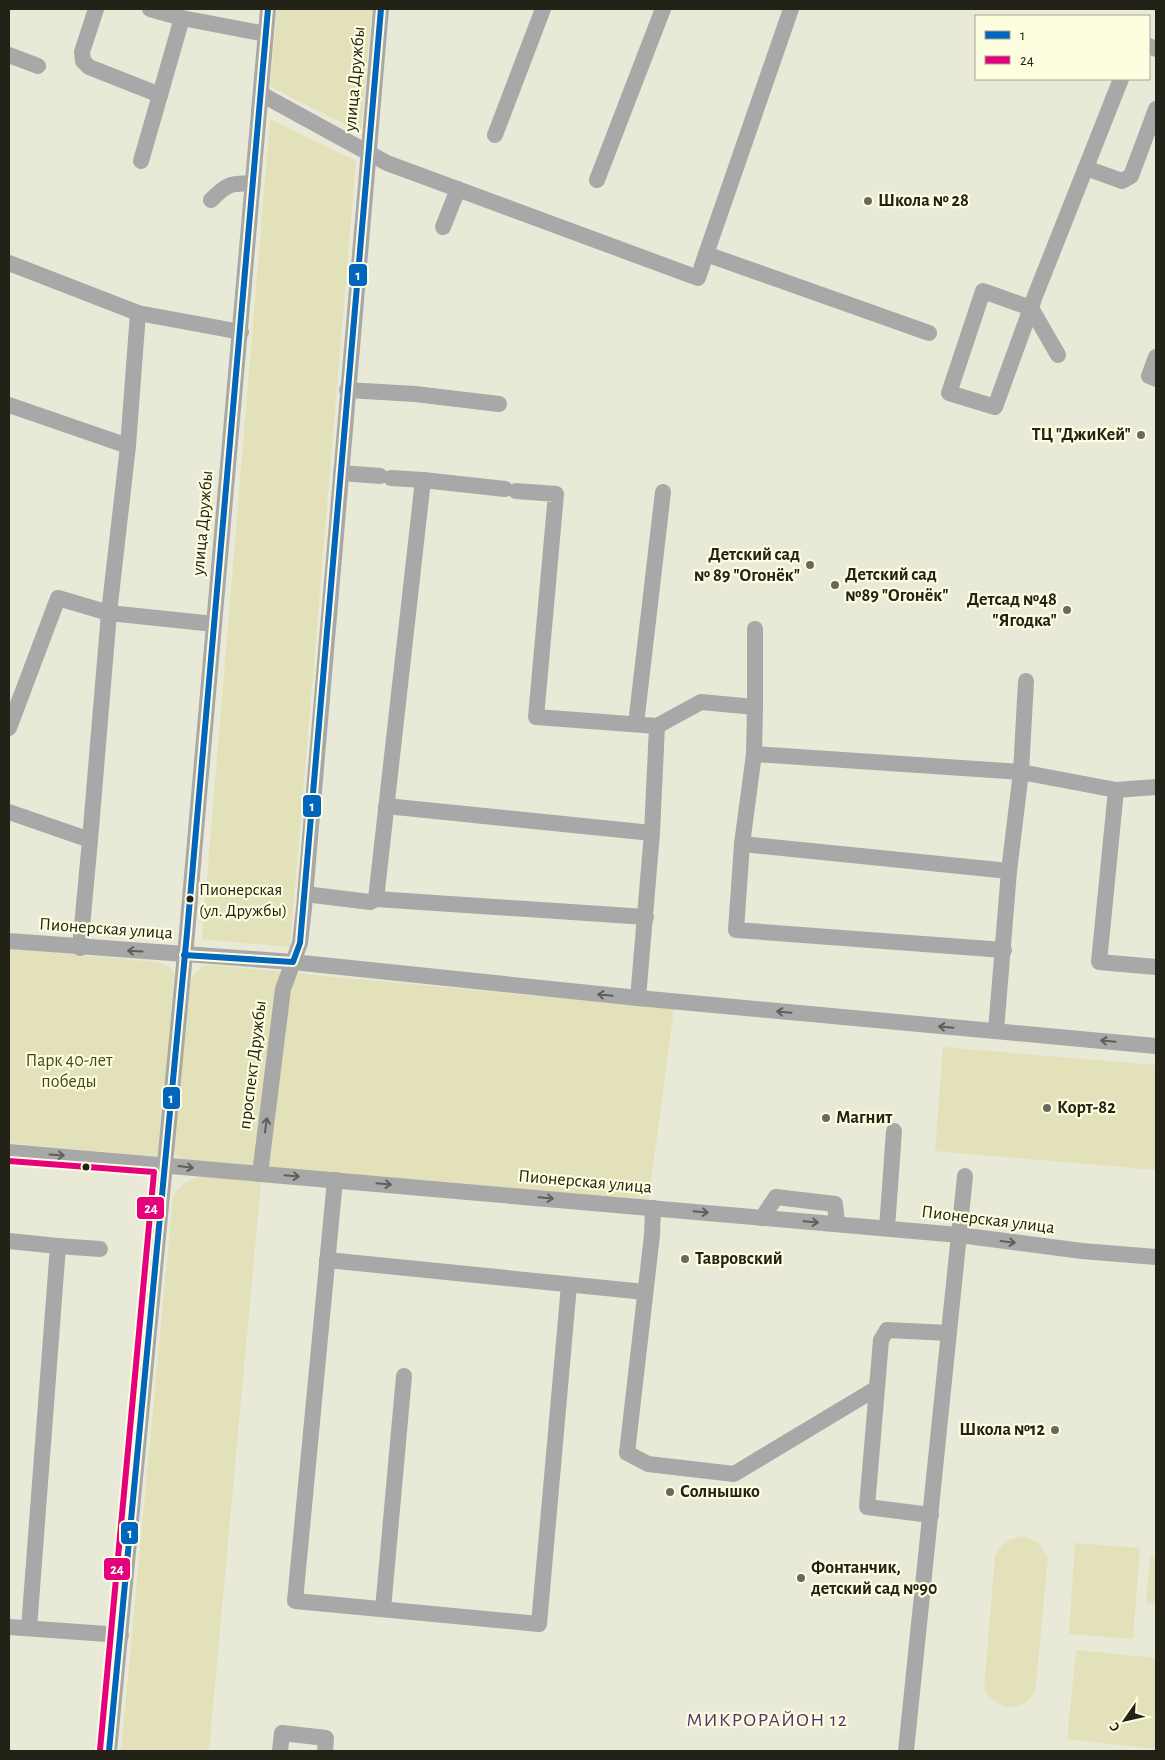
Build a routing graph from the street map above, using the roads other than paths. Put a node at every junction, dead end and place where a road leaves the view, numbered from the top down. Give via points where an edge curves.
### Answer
1 (96, 9) edge
2 (150, 9) edge
3 (268, 9) edge
4 (381, 9) edge
5 (543, 9) edge
6 (663, 9) edge
7 (791, 9) edge
8 (182, 18) junction
9 (266, 34) junction
10 (9, 55) edge
11 (38, 66) dead end
12 (1121, 80) edge
13 (261, 94) junction
14 (160, 95) junction
15 (1156, 109) edge
16 (495, 135) dead end
17 (369, 152) junction
18 (141, 161) dead end
19 (1086, 168) junction
20 (597, 180) dead end
21 (253, 184) junction
22 (458, 189) junction
23 (211, 200) dead end
24 (443, 227) dead end
25 (706, 254) junction
26 (9, 263) edge
27 (1031, 308) junction
28 (138, 313) junction
29 (241, 332) junction
30 (930, 333) dead end
31 (1058, 355) dead end
32 (1156, 356) edge
33 (1156, 379) edge
34 (347, 390) junction
35 (499, 404) dead end
36 (9, 405) edge
37 (128, 446) junction
38 (341, 473) junction
39 (423, 480) junction
40 (662, 492) dead end
41 (109, 613) junction
42 (214, 624) junction
43 (755, 629) dead end
44 (1026, 681) dead end
45 (756, 707) junction
46 (636, 724) junction
47 (657, 726) junction
48 (9, 728) edge
49 (754, 754) junction
50 (1021, 772) junction
51 (1156, 787) edge
52 (1116, 790) junction
53 (386, 806) junction
54 (9, 812) edge
55 (652, 832) junction
56 (90, 840) junction
57 (742, 844) junction
58 (1009, 871) junction
59 (306, 894) junction
60 (376, 899) junction
61 (646, 917) junction
62 (9, 941) edge
63 (80, 948) junction
64 (1004, 950) junction
65 (184, 954) junction
66 (293, 962) junction
67 (1156, 967) edge
68 (638, 998) junction
69 (996, 1031) junction
70 (1156, 1046) edge
71 (894, 1131) dead end
72 (9, 1152) edge
73 (164, 1164) junction
74 (260, 1174) junction
75 (965, 1176) dead end
76 (335, 1180) junction
77 (653, 1208) junction
78 (887, 1228) junction
79 (960, 1235) junction
80 (9, 1241) edge
81 (58, 1246) junction
82 (100, 1249) dead end
83 (1156, 1257) edge
84 (327, 1260) junction
85 (569, 1285) junction
86 (645, 1292) junction
87 (949, 1333) junction
88 (404, 1376) dead end
89 (877, 1388) junction
90 (931, 1515) junction
91 (383, 1610) junction
92 (9, 1627) edge
93 (29, 1628) junction
94 (121, 1635) junction
95 (109, 1751) edge
96 (280, 1751) edge
97 (325, 1751) edge
98 (906, 1751) edge

1 - 14 street via 82,52 83,61 89,67
2 - 8 street
3 - 9 street, улица Дружбы
4 - 17 street, улица Дружбы
5 - 16 street
6 - 20 street
7 - 25 street
8 - 9 street
8 - 14 street
9 - 13 street, улица Дружбы
10 - 11 street
12 - 19 street
13 - 17 street, улица Дружбы
13 - 21 street, улица Дружбы
14 - 18 street
15 - 19 street via 1131,176 1122,182
17 - 22 street via 387,163
17 - 34 street, улица Дружбы
19 - 27 street
21 - 23 street via 235,182
21 - 29 street, улица Дружбы
22 - 24 street
22 - 25 street via 698,278
25 - 30 street
26 - 28 street
27 - 27 street via 983,292 949,393 995,407
27 - 31 street
28 - 29 street
28 - 37 street
29 - 42 street, улица Дружбы
32 - 33 street via 1149,376
34 - 35 street
34 - 38 street, улица Дружбы
36 - 37 street
37 - 41 street
38 - 39 street
38 - 59 street, улица Дружбы
39 - 46 street via 556,494 536,717
39 - 53 street
40 - 46 street
41 - 42 street
41 - 48 street via 58,598
41 - 56 street
42 - 65 street, улица Дружбы
43 - 45 street
44 - 50 street
45 - 47 street via 701,702
45 - 49 street
46 - 47 street
47 - 55 street
49 - 50 street
49 - 57 street
50 - 52 street
50 - 58 street
51 - 52 street
52 - 67 street via 1098,962
53 - 55 street
53 - 60 street
54 - 56 street
55 - 61 street
56 - 63 street
57 - 58 street
57 - 64 street via 736,930
58 - 64 street
59 - 60 street via 370,902
59 - 66 street, улица Дружбы via 300,943
60 - 61 street
61 - 68 street
62 - 63 street, Пионерская улица
65 -> 63 street, Пионерская улица
64 - 69 street
65 - 66 street, Пионерская улица
65 - 73 street
68 -> 66 street, Пионерская улица
74 -> 66 street, проспект Дружбы via 283,989
69 -> 68 street, Пионерская улица
70 -> 69 street, Пионерская улица
71 - 78 street
72 -> 73 street, Пионерская улица
73 -> 74 street, Пионерская улица
73 - 94 street
74 -> 76 street, Пионерская улица
75 - 79 street
76 -> 77 street, Пионерская улица
76 - 84 street
77 -> 78 street, Пионерская улица
77 - 86 street
78 - 79 street, Пионерская улица
79 -> 83 street, Пионерская улица
79 - 87 street
80 - 81 street
81 - 82 street
81 - 93 street
84 - 85 street
84 - 91 street via 295,1601
85 - 86 street
85 - 91 street via 539,1624
86 - 89 street via 627,1453 648,1464 734,1474
87 - 89 street via 887,1330 881,1340
87 - 90 street
88 - 91 street
89 - 90 street via 867,1508
90 - 98 street via 909,1673
92 - 93 street
93 - 94 street
94 - 95 street
96 - 97 street via 282,1733 326,1738

